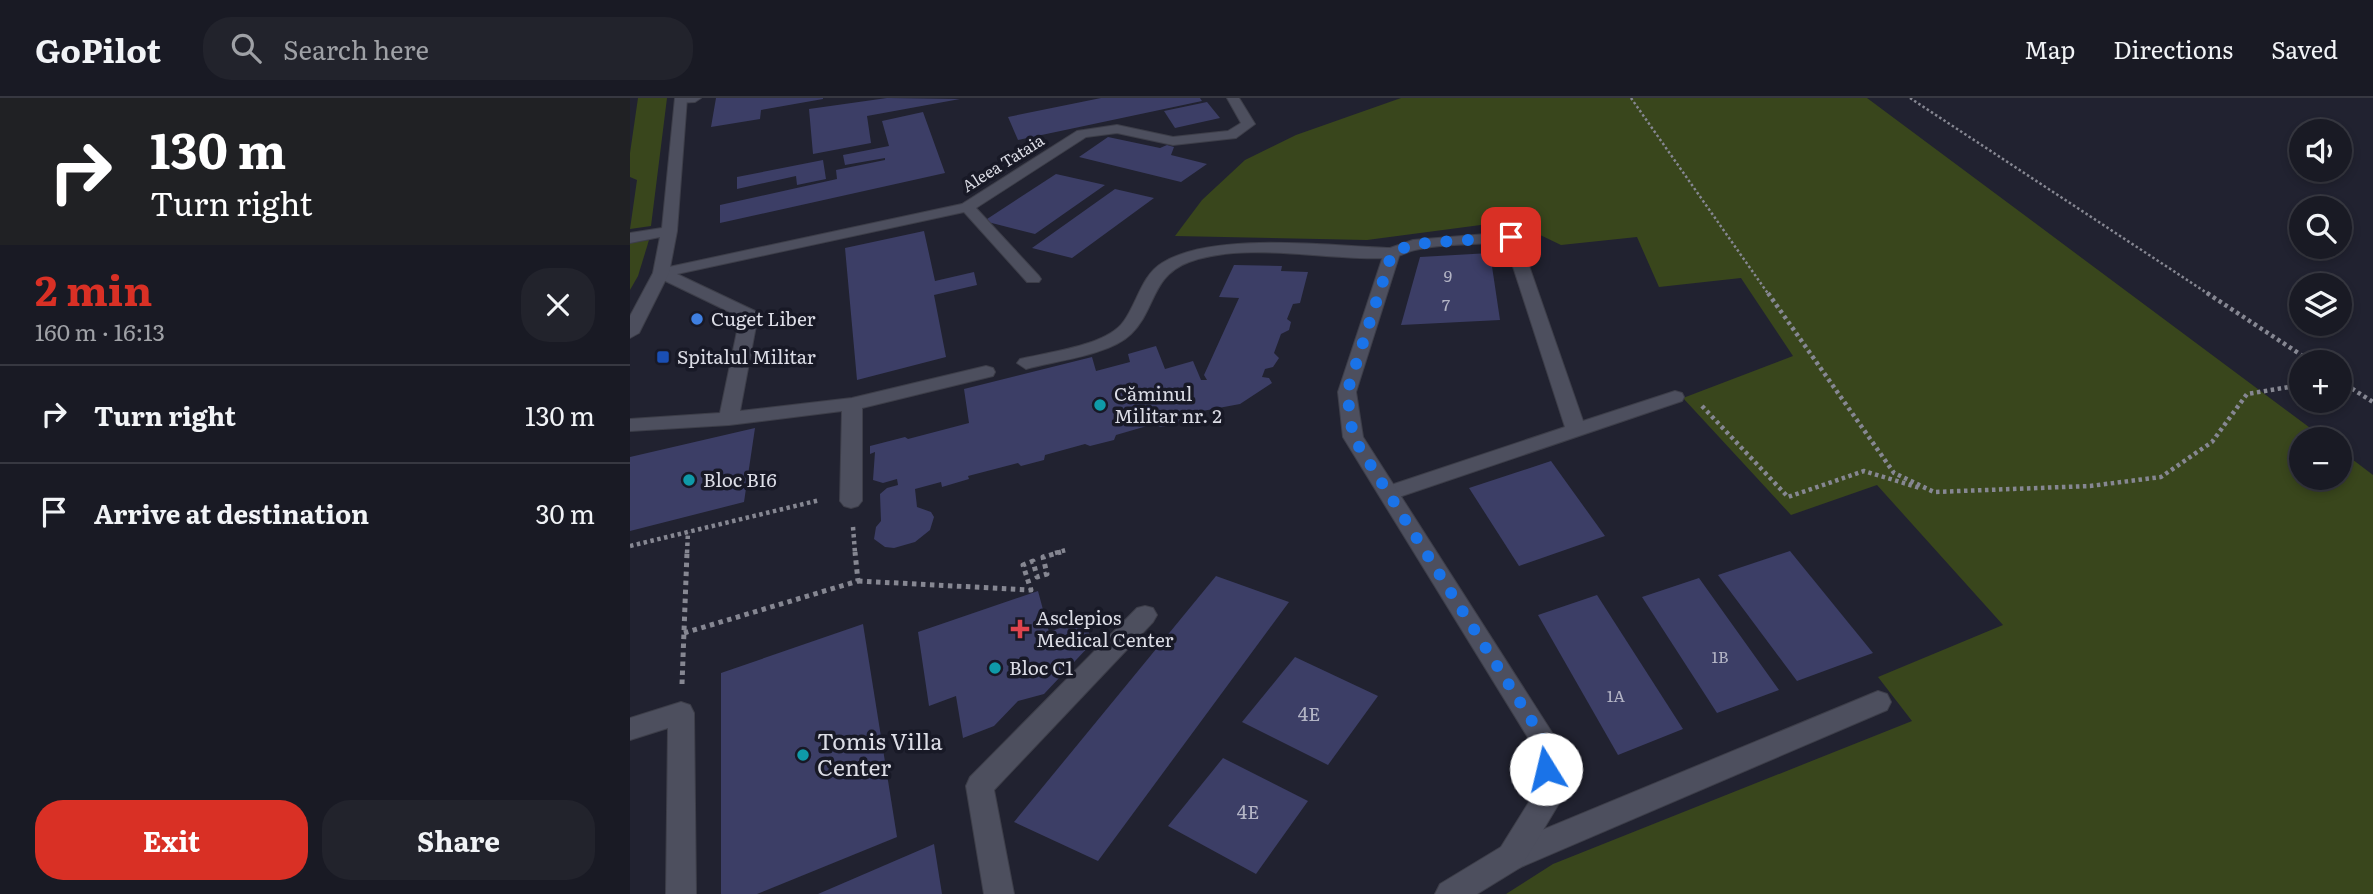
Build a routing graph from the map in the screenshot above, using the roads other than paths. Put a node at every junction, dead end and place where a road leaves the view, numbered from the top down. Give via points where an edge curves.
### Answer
1 (1233, 98) edge
2 (686, 99) edge
3 (967, 207) junction
4 (669, 231) junction
5 (630, 238) edge
6 (1392, 253) junction
7 (661, 273) junction
8 (1033, 279) dead end
9 (630, 333) edge
10 (1026, 363) dead end
11 (986, 372) dead end
12 (1675, 397) road end
13 (852, 404) junction
14 (729, 419) junction
15 (630, 425) edge
16 (1576, 430) junction
17 (1389, 493) junction
18 (851, 497) road end
19 (1145, 615) dead end
20 (1878, 702) dead end
21 (630, 729) edge
22 (1511, 857) junction
23 (681, 894) edge
24 (999, 894) edge
25 (1450, 894) edge

1 - 3 street, Aleea Tataia via 1248,124 1231,135 1173,141 1116,129 1082,134
2 - 4 street
3 - 7 street, Aleea Tataia
3 - 8 street
4 - 5 street
4 - 7 street
6 - 10 street via 1222,249 1186,256 1164,268 1125,332 1093,347
6 - 16 street via 1413,244 1511,237
6 - 17 street via 1347,392 1353,437
7 - 9 street
7 - 14 street via 749,316
11 - 13 street
12 - 16 street
13 - 14 street
13 - 18 street
14 - 15 street
16 - 17 street
17 - 22 street via 1545,742 1548,796
19 - 24 street via 980,786
20 - 22 street
21 - 23 street via 681,713
22 - 25 street

